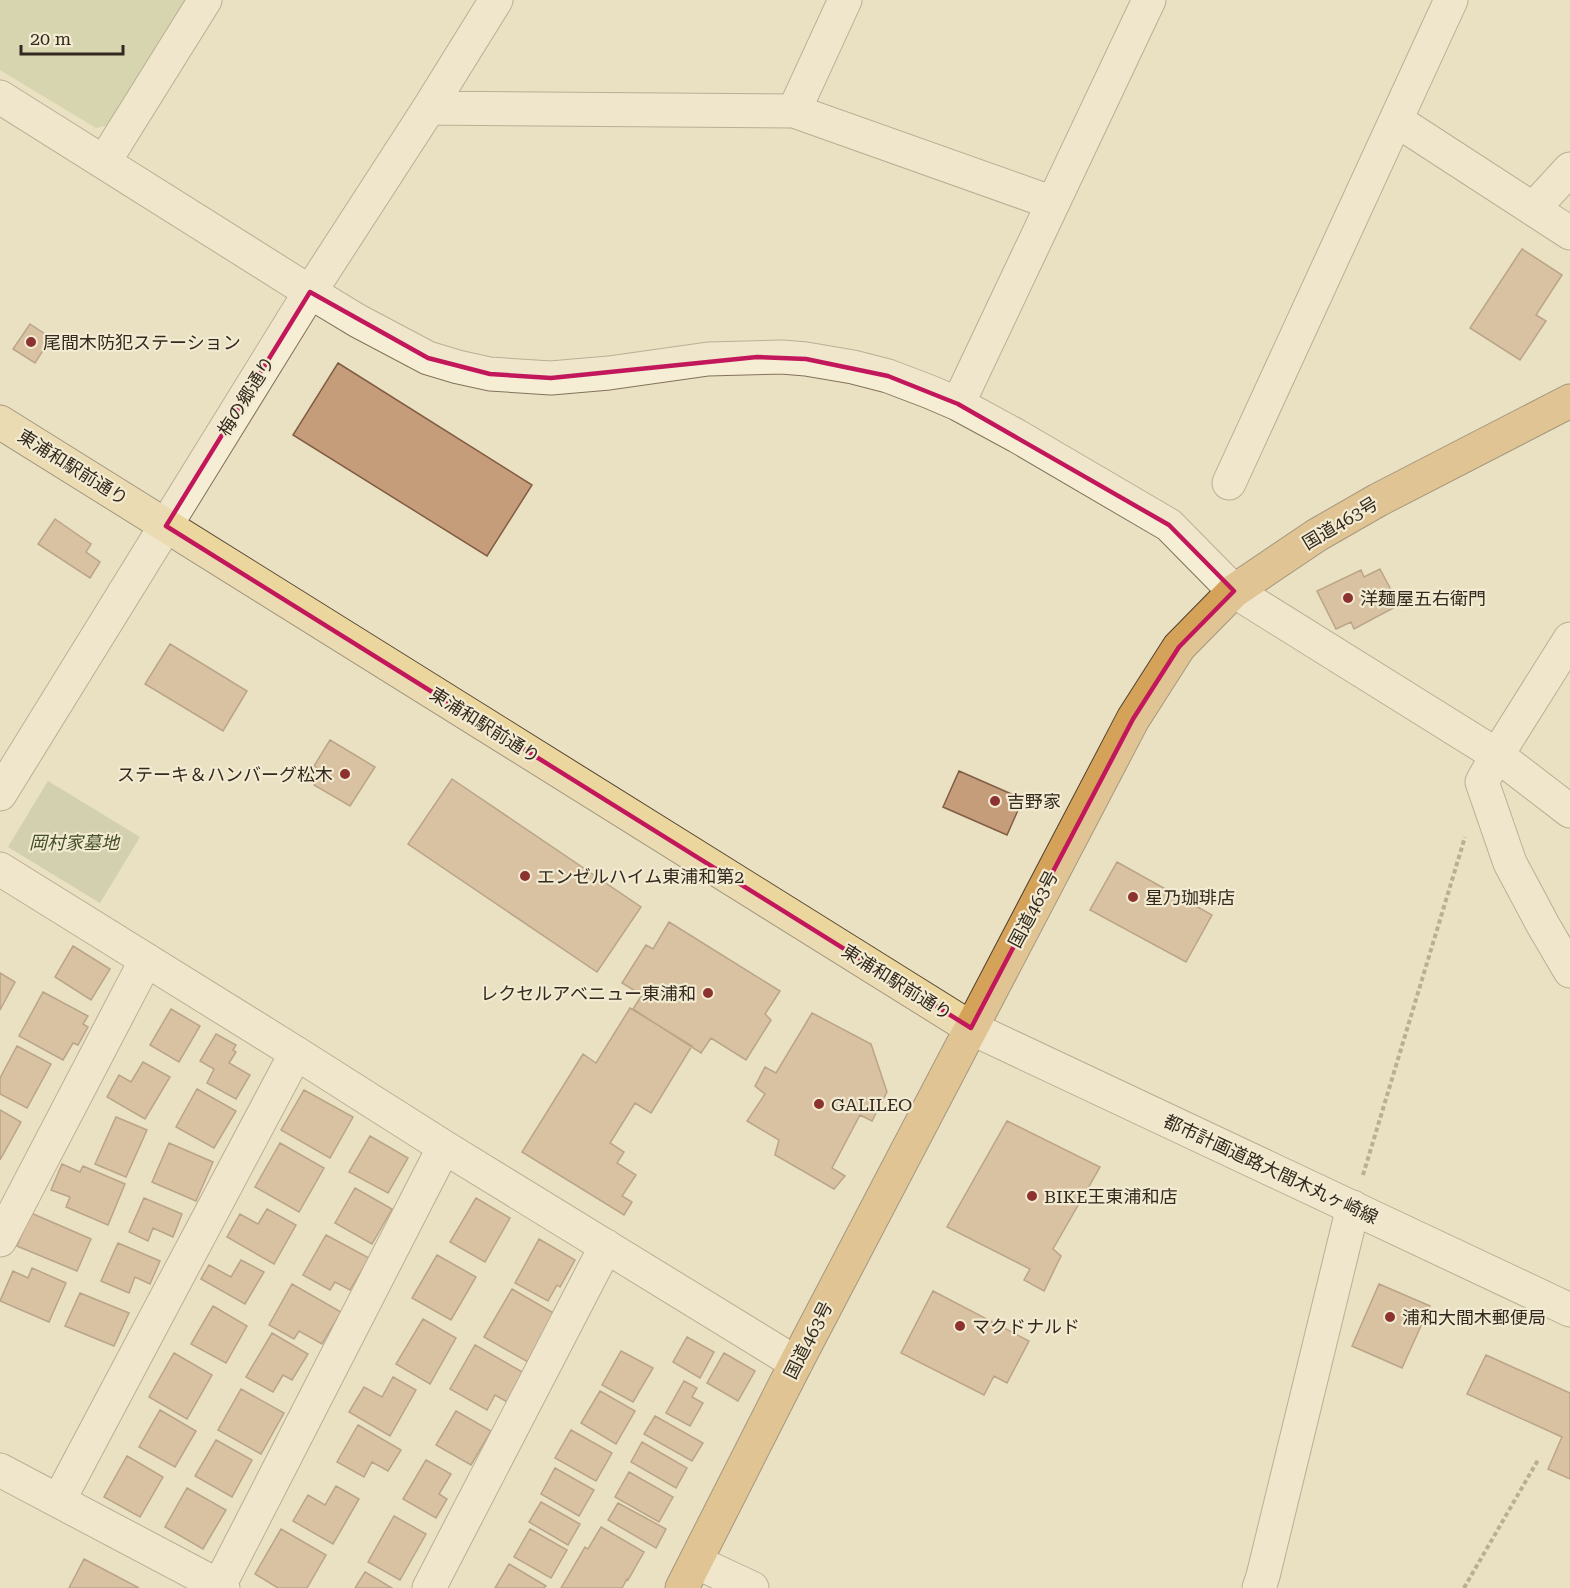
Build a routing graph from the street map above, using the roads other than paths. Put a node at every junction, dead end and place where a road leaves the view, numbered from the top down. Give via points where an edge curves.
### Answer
1 (205, 0) edge
2 (496, 0) edge
3 (845, 0) edge
4 (1149, 0) edge
5 (1451, 0) edge
6 (0, 97) edge
7 (429, 108) junction
8 (794, 111) junction
9 (1396, 120) junction
10 (104, 162) junction
11 (1570, 169) edge
12 (1053, 203) junction
13 (1533, 209) junction
14 (1570, 233) edge
15 (310, 292) junction
16 (1570, 401) edge
17 (958, 404) junction
18 (0, 422) edge
19 (1229, 483) dead end
20 (166, 526) junction
21 (1234, 591) junction
22 (1570, 639) edge
23 (1497, 755) junction
24 (0, 794) edge
25 (1570, 811) edge
26 (0, 869) edge
27 (146, 960) junction
28 (1570, 971) edge
29 (970, 1028) junction
30 (296, 1053) junction
31 (444, 1148) junction
32 (1353, 1207) junction
33 (0, 1240) edge
34 (606, 1246) junction
35 (1570, 1310) edge
36 (796, 1363) junction
37 (0, 1470) edge
38 (59, 1500) junction
39 (689, 1575) edge
40 (221, 1587) edge
41 (429, 1588) edge
42 (752, 1588) edge
43 (1259, 1588) edge

1 - 10 street
2 - 7 street, 梅の郷通り
3 - 8 street
4 - 12 street
5 - 9 street
6 - 10 street
7 - 8 street
7 - 15 street, 梅の郷通り
8 - 12 street
9 - 13 street
9 - 19 street
10 - 15 street
11 - 13 street
12 - 17 street
13 - 14 street
15 - 17 street via 428,358 489,374 551,378 708,359 798,358 888,376
15 - 20 street, 梅の郷通り
16 - 21 highway, 国道463号 via 1378,500
17 - 21 street via 1169,525
18 - 20 main road, 東浦和駅前通り
20 - 24 street, 梅の郷通り
20 - 29 main road, 東浦和駅前通り
21 - 23 street
21 - 29 highway, 国道463号 via 1179,647 1133,719
22 - 23 street
23 - 25 street
23 - 28 street via 1482,782 1510,863
26 - 27 street
27 - 30 street
27 - 33 street
29 - 32 street, 都市計画道路大間木丸ヶ崎線
29 - 36 highway, 国道463号
30 - 31 street
30 - 38 street
31 - 34 street
31 - 40 street
32 - 35 street, 都市計画道路大間木丸ヶ崎線
32 - 43 street
34 - 36 street
34 - 41 street
36 - 39 highway, 国道463号
37 - 38 street
38 - 40 street
39 - 42 street

